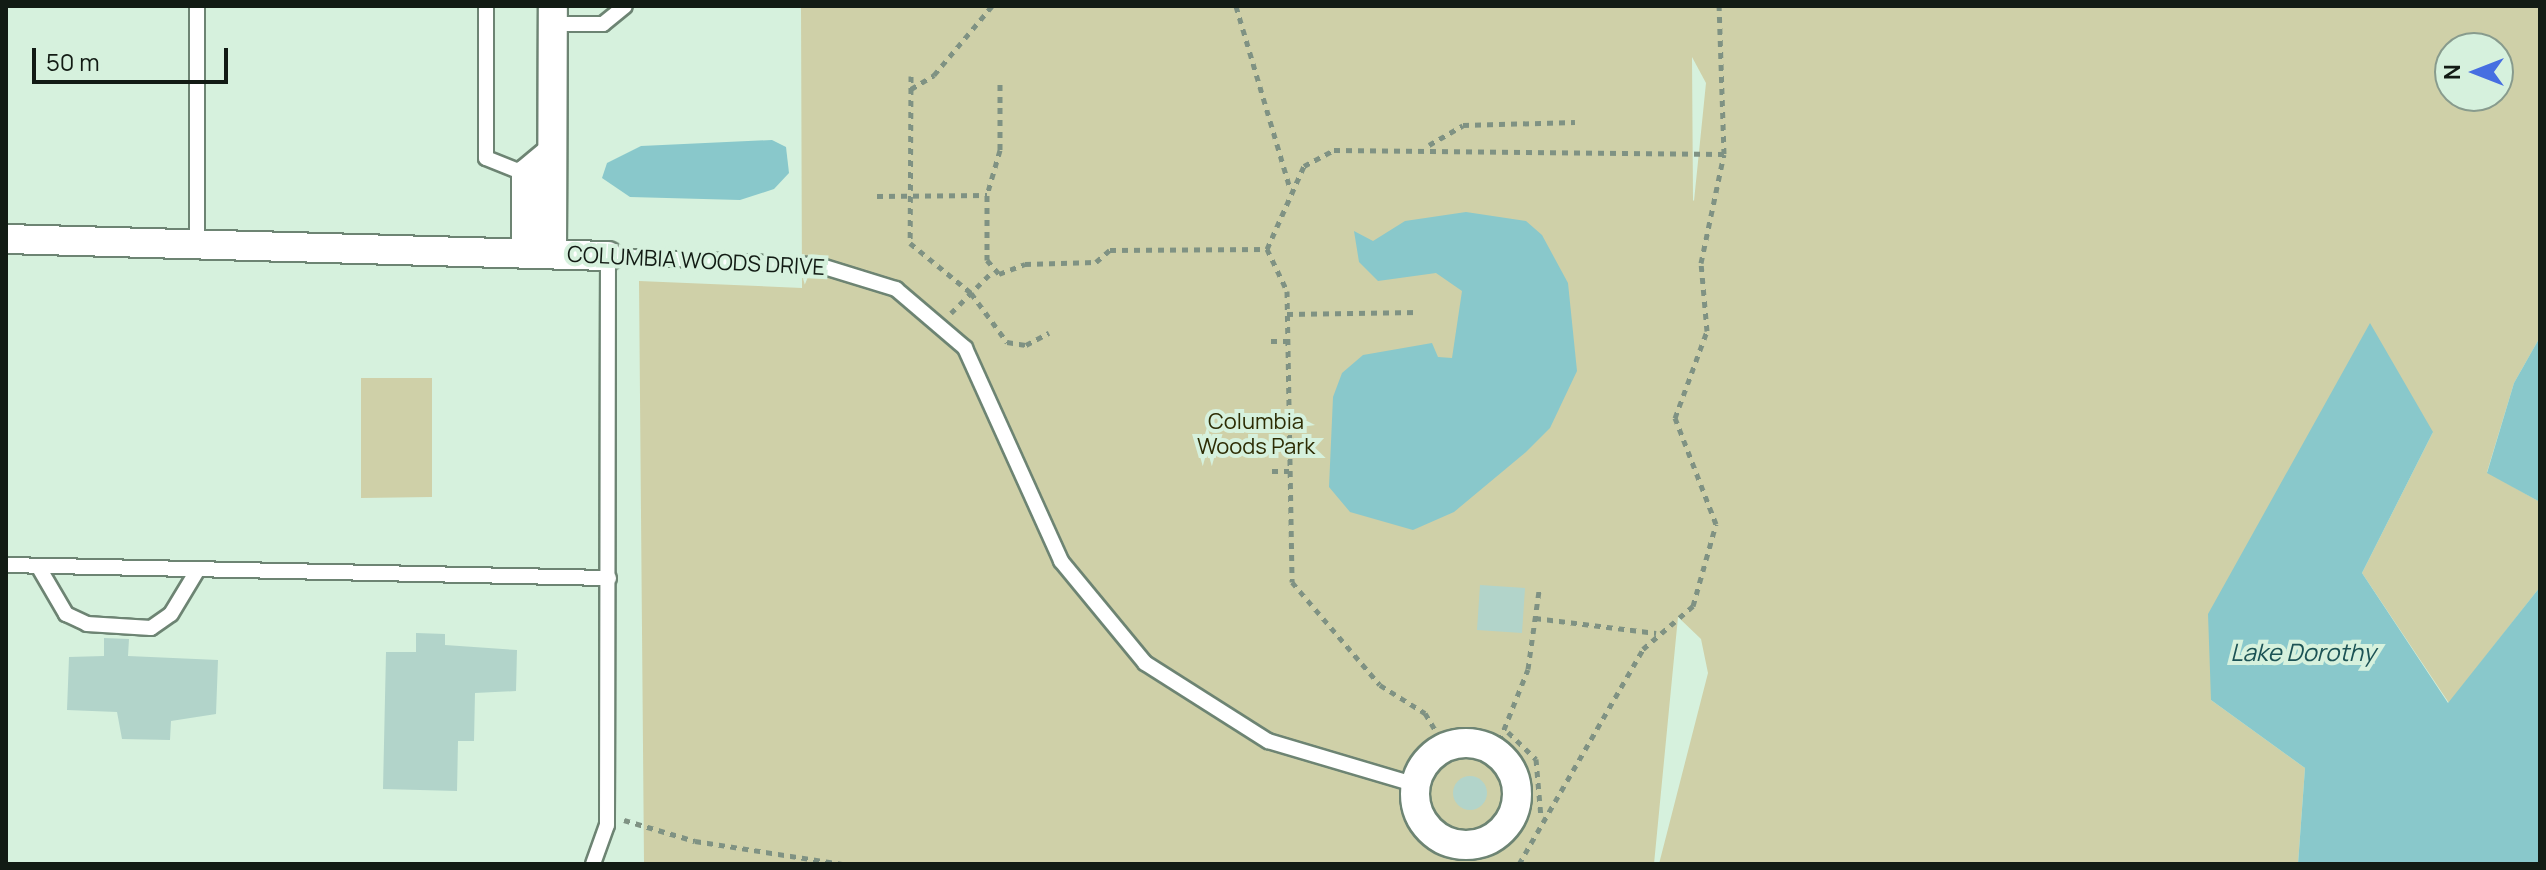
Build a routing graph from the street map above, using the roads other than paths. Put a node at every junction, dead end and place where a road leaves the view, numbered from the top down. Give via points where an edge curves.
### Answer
1 (197, 6) edge
2 (486, 6) edge
3 (625, 6) edge
4 (553, 15) edge
5 (552, 152) junction
6 (526, 174) junction
7 (6, 239) edge
8 (197, 244) junction
9 (539, 253) junction
10 (608, 256) junction
11 (6, 565) edge
12 (38, 566) junction
13 (197, 571) junction
14 (609, 578) junction
15 (1413, 784) junction
16 (593, 864) edge

1 - 8 lane
2 - 6 lane via 486,158
3 - 4 lane via 603,24
4 - 5 street, COLUMBIA WOODS DRIVE
5 - 6 street
5 - 9 street, COLUMBIA WOODS DRIVE
6 - 9 street
7 - 8 street, COLUMBIA WOODS DRIVE
8 - 9 street, COLUMBIA WOODS DRIVE
9 - 10 street, COLUMBIA WOODS DRIVE
10 - 14 lane
10 - 15 lane, COLUMBIA WOODS DRIVE via 841,269 896,289 942,322 979,369 1061,561 1145,663 1268,741
11 - 12 lane
12 - 13 lane
12 - 13 lane via 66,614 87,624 151,628 171,614
13 - 14 lane
14 - 16 lane via 607,815 603,850
15 - 15 street via 1420,823 1456,848 1497,839 1519,803 1502,742 1476,739 1434,751

